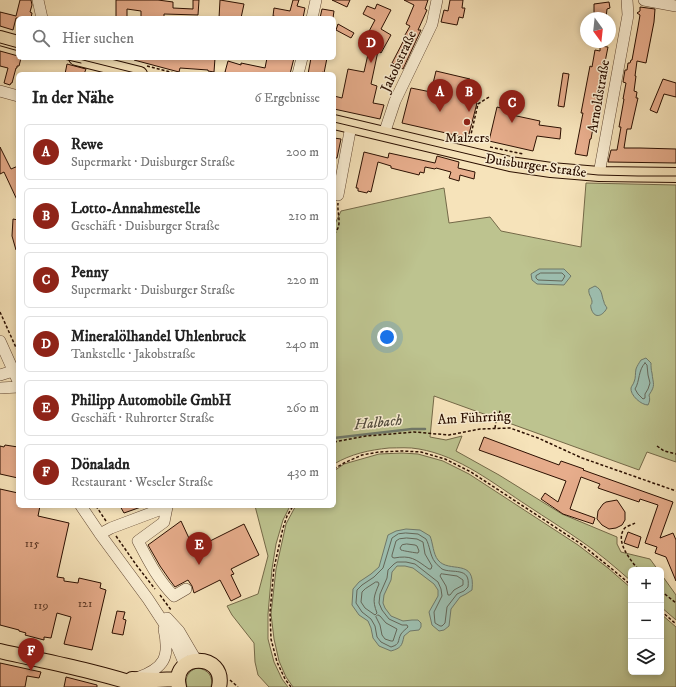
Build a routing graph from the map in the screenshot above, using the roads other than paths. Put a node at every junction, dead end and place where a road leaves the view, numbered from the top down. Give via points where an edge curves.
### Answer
1 (38, 0) edge
2 (316, 0) edge
3 (437, 0) edge
4 (631, 0) edge
5 (644, 0) edge
6 (676, 6) edge
7 (42, 16) edge
8 (312, 16) edge
9 (0, 38) edge
10 (16, 42) edge
11 (83, 60) edge
12 (302, 60) edge
13 (125, 72) edge
14 (298, 72) edge
15 (0, 91) edge
16 (16, 95) edge
17 (336, 122) edge
18 (351, 126) junction
19 (384, 134) junction
20 (599, 174) junction
21 (676, 176) edge
22 (338, 195) road end
23 (0, 341) edge
24 (0, 375) edge
25 (16, 378) edge
26 (16, 380) edge
27 (16, 380) edge
28 (0, 388) edge
29 (82, 508) edge
30 (164, 508) edge
31 (167, 508) edge
32 (100, 534) junction
33 (186, 589) dead end
34 (148, 599) junction
35 (163, 622) junction
36 (0, 651) edge
37 (190, 663) junction
38 (137, 683) edge
39 (178, 683) edge
40 (222, 685) edge

1 - 7 street
2 - 8 street
3 - 19 street, Jakobstraße via 432,24 395,101
4 - 20 street, Arnoldstraße
5 - 6 street
9 - 10 main road
11 - 13 main road
12 - 14 street
15 - 16 street
17 - 18 main road, Duisburger Straße
18 - 19 main road, Duisburger Straße
18 - 22 street
19 - 20 main road, Duisburger Straße via 510,164
20 - 21 main road, Duisburger Straße
23 - 25 street
24 - 26 street
27 - 28 street
29 - 32 street
30 - 32 street
31 - 33 street via 164,522 138,541 166,588 174,596
32 - 34 street
34 - 35 street
34 - 37 street via 179,631
35 - 37 street
35 - 38 street via 167,643 163,661
36 - 38 main road
37 - 39 main road via 182,669
37 - 40 main road via 202,661 214,667
38 - 39 main road via 156,680

